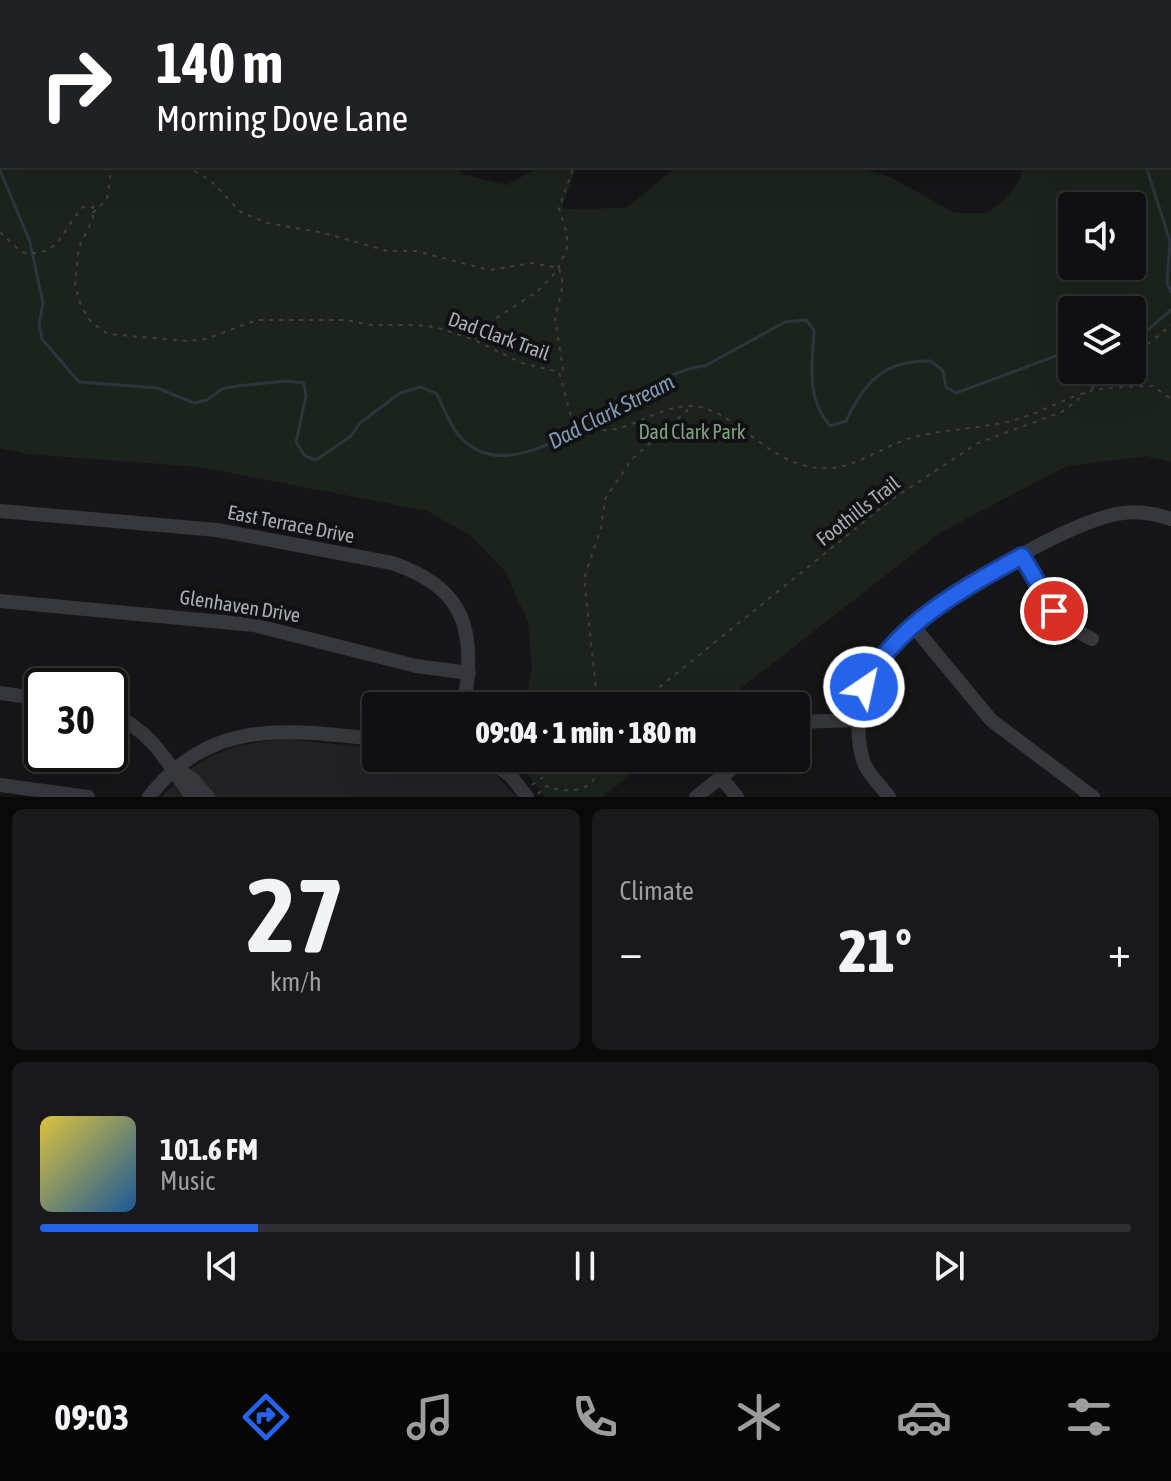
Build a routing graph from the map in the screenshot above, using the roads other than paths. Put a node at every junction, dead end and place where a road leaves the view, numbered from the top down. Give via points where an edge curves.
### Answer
1 (0, 511) edge
2 (1171, 519) edge
3 (1022, 556) junction
4 (0, 601) edge
5 (914, 627) junction
6 (1092, 639) dead end
7 (469, 673) junction
8 (466, 692) edge
9 (0, 693) edge
10 (24, 696) edge
11 (859, 720) junction
12 (810, 722) edge
13 (128, 723) edge
14 (362, 738) edge
15 (175, 768) junction
16 (505, 772) edge
17 (726, 772) edge
18 (720, 776) junction
19 (0, 785) edge
20 (529, 791) edge
21 (15, 792) edge
22 (88, 797) edge
23 (149, 797) edge
24 (192, 797) edge
25 (208, 797) edge
26 (696, 797) edge
27 (737, 797) edge
28 (889, 797) edge
29 (1093, 797) edge

1 - 7 street, East Terrace Drive via 217,530 392,563 438,585 463,618
2 - 3 street via 1124,512 1095,520
3 - 5 street via 955,593
3 - 6 street via 1054,611
4 - 7 street, Glenhaven Drive via 230,621 416,666
5 - 11 street via 875,664 864,687
5 - 29 street via 991,720
7 - 8 street, East Terrace Drive
9 - 10 street
11 - 12 street
11 - 28 street via 864,763
13 - 15 street
14 - 15 street via 255,732 211,746
15 - 23 street
15 - 24 street
15 - 25 street
16 - 20 street
17 - 18 street
18 - 26 street
18 - 27 street
19 - 21 street
21 - 22 street

